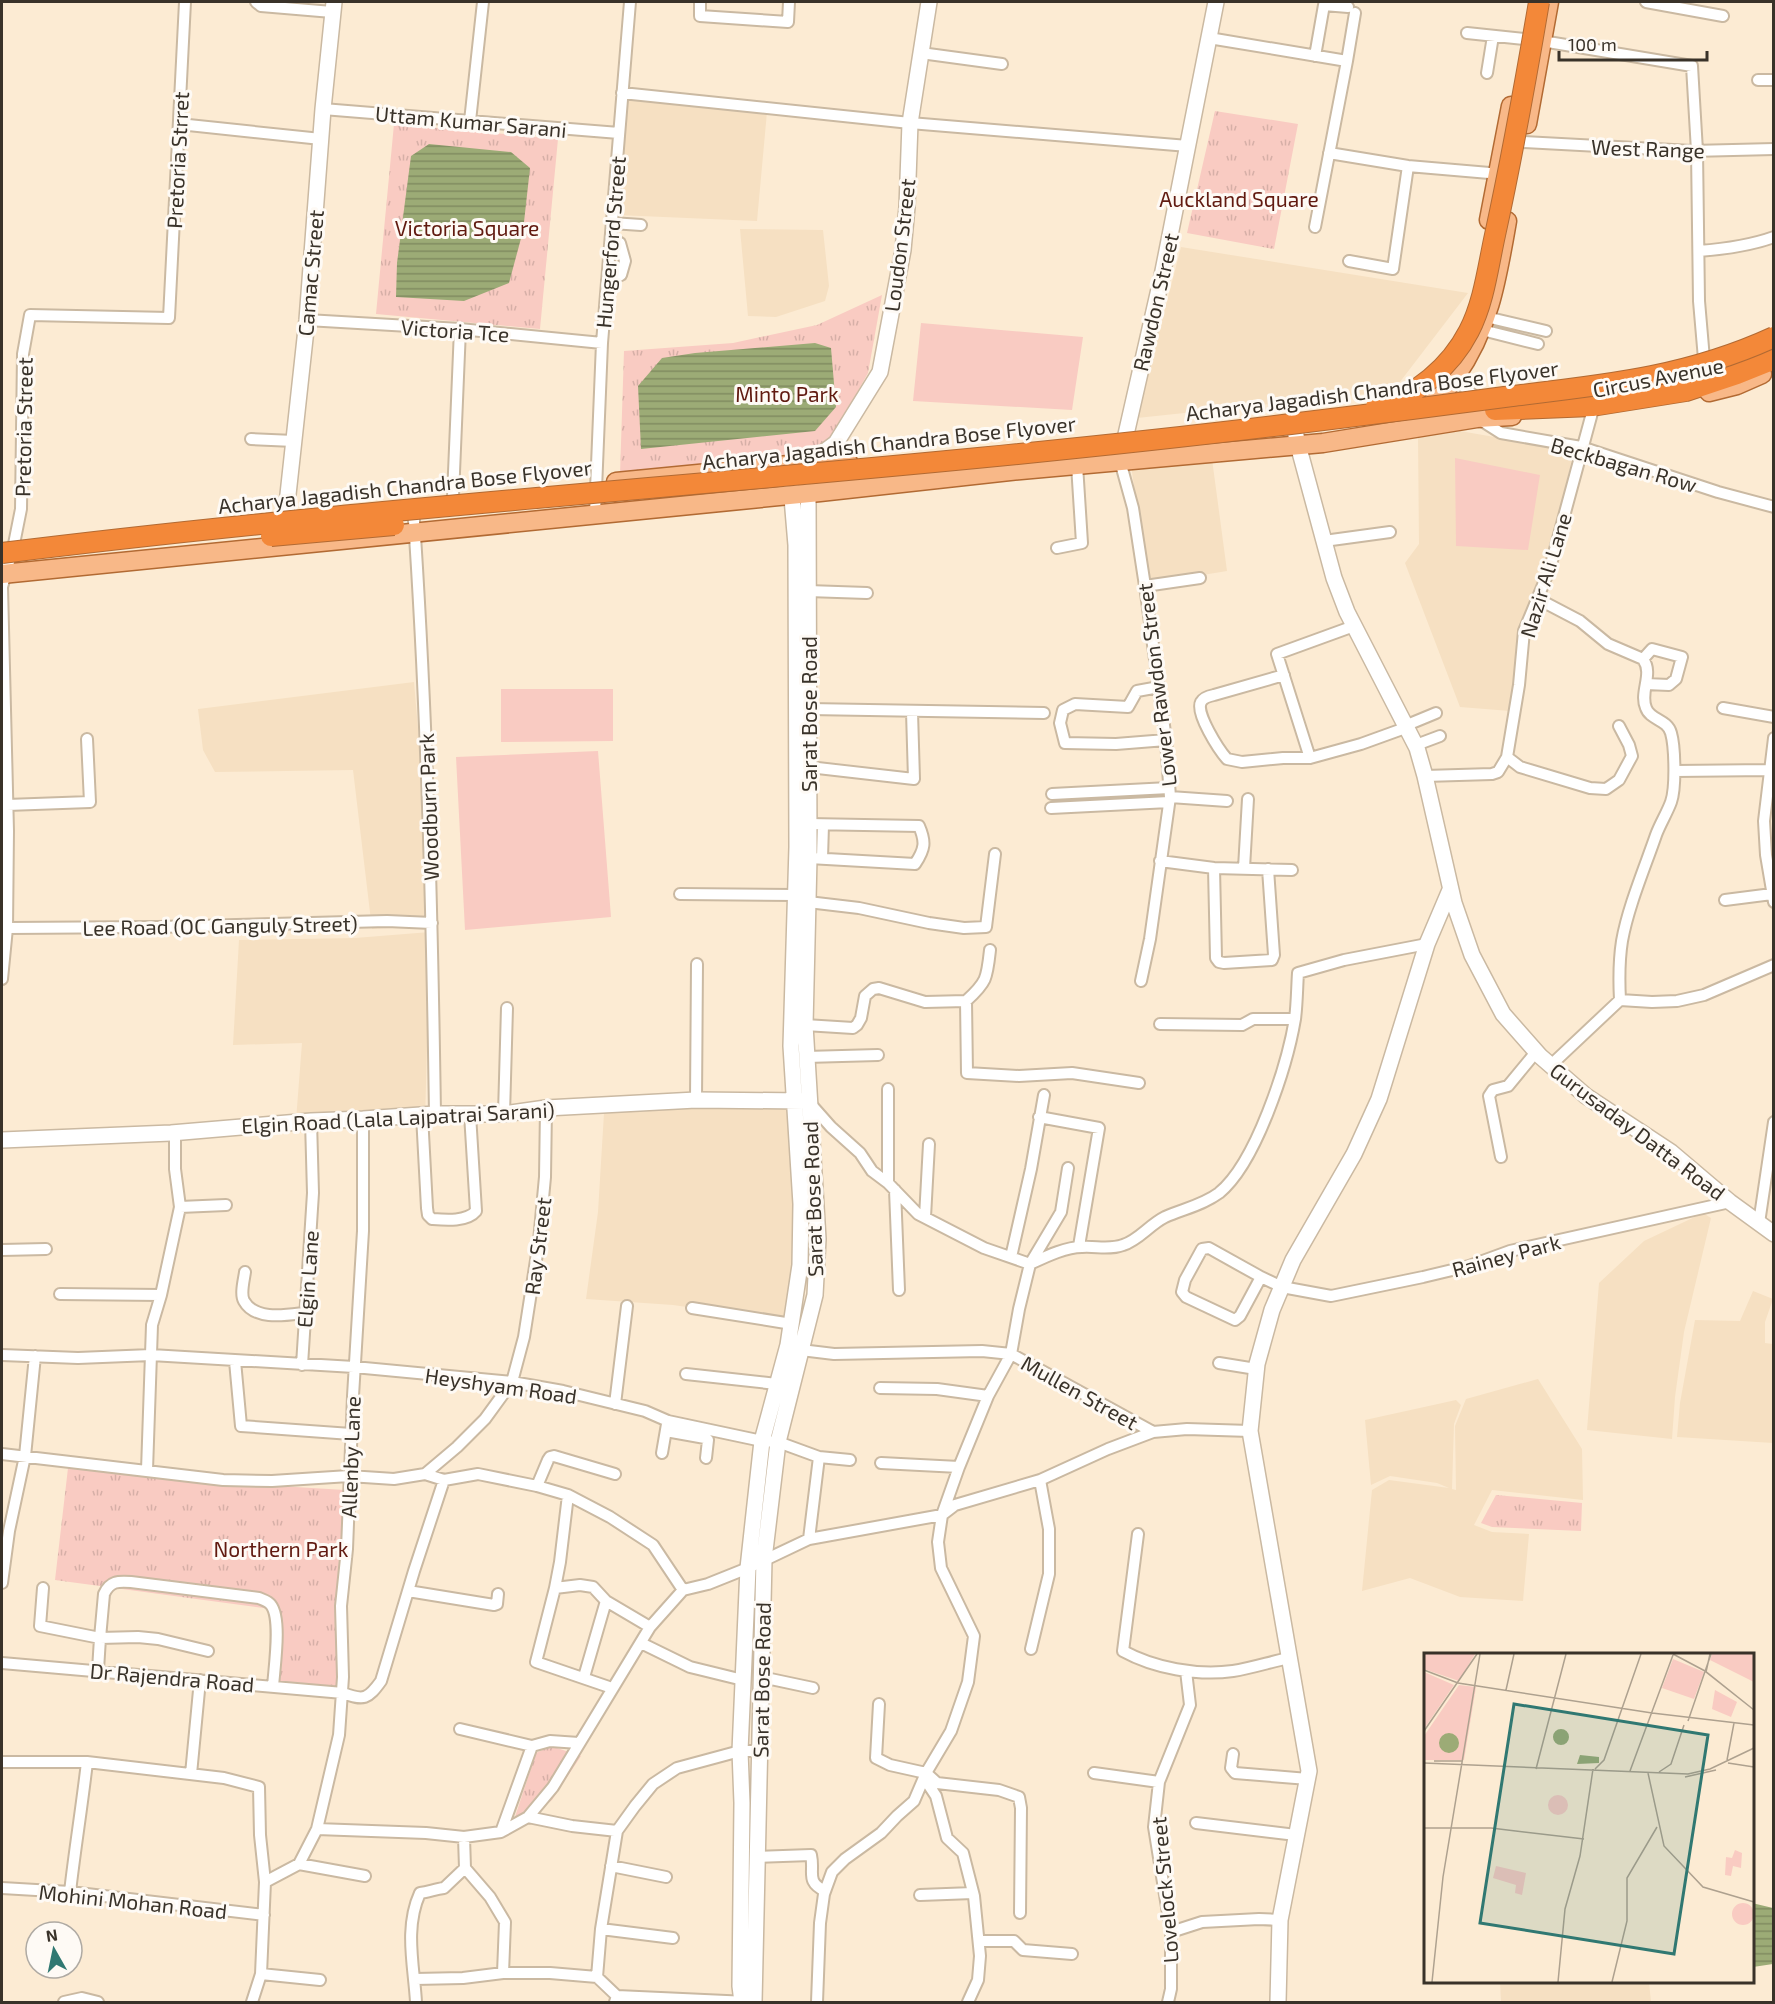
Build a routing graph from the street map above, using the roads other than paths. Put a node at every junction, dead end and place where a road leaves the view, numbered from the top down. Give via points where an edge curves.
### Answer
1 (185, 2) edge
2 (256, 2) edge
3 (483, 2) edge
4 (630, 2) edge
5 (700, 2) edge
6 (789, 2) edge
7 (929, 2) edge
8 (1216, 2) edge
9 (1531, 2) edge
10 (1539, 2) edge
11 (1550, 2) edge
12 (1646, 2) edge
13 (333, 7) edge
14 (1723, 16) dead end
15 (1467, 33) dead end
16 (1493, 36) junction
17 (1209, 38) junction
18 (1533, 40) junction
19 (921, 52) junction
20 (1315, 56) junction
21 (1347, 62) junction
22 (1002, 64) dead end
23 (1487, 73) dead end
24 (1758, 80) dead end
25 (1773, 80) edge
26 (622, 93) junction
27 (323, 109) junction
28 (470, 122) junction
29 (910, 123) junction
30 (179, 124) junction
31 (619, 133) junction
32 (321, 139) junction
33 (1523, 142) junction
34 (1188, 146) junction
35 (1773, 149) edge
36 (1697, 151) junction
37 (1329, 153) junction
38 (1408, 166) junction
39 (1507, 175) junction
40 (612, 223) junction
41 (641, 225) dead end
42 (1315, 227) dead end
43 (1773, 237) edge
44 (610, 239) junction
45 (1699, 251) junction
46 (1349, 261) dead end
47 (607, 280) junction
48 (30, 315) joint
49 (307, 320) junction
50 (1484, 323) junction
51 (460, 329) junction
52 (1546, 331) dead end
53 (1773, 331) edge
54 (1773, 337) edge
55 (602, 343) junction
56 (1538, 344) dead end
57 (1773, 350) edge
58 (1704, 359) junction
59 (1773, 359) edge
60 (1773, 369) edge
61 (1459, 371) junction
62 (1473, 395) junction
63 (1433, 401) junction
64 (1413, 405) junction
65 (1592, 413) junction
66 (1486, 414) junction
67 (1314, 418) junction
68 (1293, 421) junction
69 (1440, 425) junction
70 (1268, 428) junction
71 (1418, 428) junction
72 (1124, 438) junction
73 (251, 439) dead end
74 (294, 441) junction
75 (1298, 445) junction
76 (1581, 447) junction
77 (1120, 461) junction
78 (809, 463) junction
79 (790, 465) junction
80 (1077, 465) junction
81 (595, 484) junction
82 (800, 494) junction
83 (453, 496) junction
84 (412, 500) junction
85 (1773, 507) edge
86 (286, 513) junction
87 (595, 514) junction
88 (414, 532) junction
89 (1390, 532) dead end
90 (1323, 541) junction
91 (286, 544) junction
92 (6, 547) edge
93 (1057, 548) dead end
94 (3, 571) edge
95 (1200, 578) dead end
96 (1145, 586) junction
97 (808, 591) junction
98 (867, 593) dead end
99 (1538, 599) junction
100 (1354, 626) junction
101 (1643, 659) junction
102 (1284, 675) junction
103 (1646, 684) junction
104 (1159, 687) junction
105 (1723, 708) dead end
106 (809, 710) junction
107 (912, 712) junction
108 (1044, 713) dead end
109 (1436, 714) dead end
110 (1773, 717) edge
111 (1407, 726) junction
112 (1619, 726) dead end
113 (1440, 736) dead end
114 (1773, 738) edge
115 (87, 739) dead end
116 (1166, 740) junction
117 (1416, 745) junction
118 (1507, 757) junction
119 (1310, 758) junction
120 (808, 767) junction
121 (1769, 770) junction
122 (1675, 771) junction
123 (1425, 776) junction
124 (1052, 794) dead end
125 (1170, 796) junction
126 (1248, 799) dead end
127 (1227, 801) dead end
128 (7, 805) junction
129 (1051, 808) dead end
130 (1769, 821) edge
131 (816, 824) junction
132 (5, 831) edge
133 (995, 854) dead end
134 (816, 858) junction
135 (1160, 861) junction
136 (1214, 868) junction
137 (1244, 868) junction
138 (1268, 869) junction
139 (1292, 870) dead end
140 (1450, 890) junction
141 (680, 894) dead end
142 (1773, 898) edge
143 (802, 899) junction
144 (1725, 900) dead end
145 (432, 923) junction
146 (7, 928) junction
147 (1427, 944) junction
148 (990, 950) dead end
149 (697, 964) dead end
150 (1773, 965) edge
151 (2, 977) edge
152 (1141, 981) dead end
153 (1620, 1000) junction
154 (966, 1001) junction
155 (507, 1008) dead end
156 (1295, 1019) junction
157 (1160, 1024) dead end
158 (805, 1025) junction
159 (1536, 1052) junction
160 (878, 1055) dead end
161 (806, 1057) junction
162 (1551, 1065) junction
163 (1139, 1083) dead end
164 (888, 1089) dead end
165 (1044, 1095) dead end
166 (696, 1100) junction
167 (802, 1101) junction
168 (546, 1108) junction
169 (504, 1113) junction
170 (429, 1114) junction
171 (470, 1114) junction
172 (1039, 1117) junction
173 (363, 1119) junction
174 (311, 1120) junction
175 (1773, 1122) edge
176 (175, 1132) junction
177 (2, 1140) edge
178 (929, 1144) dead end
179 (1501, 1157) dead end
180 (1068, 1168) dead end
181 (892, 1186) junction
182 (1730, 1202) junction
183 (226, 1205) dead end
184 (180, 1207) junction
185 (925, 1217) junction
186 (1759, 1223) junction
187 (1773, 1234) edge
188 (1079, 1246) junction
189 (46, 1249) dead end
190 (2, 1250) edge
191 (1011, 1257) junction
192 (1030, 1264) junction
193 (245, 1272) dead end
194 (1261, 1277) junction
195 (1282, 1287) junction
196 (899, 1290) dead end
197 (60, 1294) dead end
198 (161, 1296) junction
199 (627, 1306) dead end
200 (692, 1308) dead end
201 (304, 1313) junction
202 (792, 1324) junction
203 (801, 1350) junction
204 (1011, 1354) junction
205 (2, 1355) edge
206 (151, 1355) junction
207 (35, 1356) junction
208 (235, 1361) junction
209 (1219, 1363) dead end
210 (302, 1365) junction
211 (354, 1367) junction
212 (1256, 1369) junction
213 (686, 1374) dead end
214 (512, 1382) junction
215 (777, 1384) junction
216 (880, 1388) dead end
217 (988, 1396) junction
218 (615, 1404) junction
219 (667, 1426) junction
220 (1250, 1431) junction
221 (1153, 1432) junction
222 (351, 1434) junction
223 (706, 1434) junction
224 (762, 1441) junction
225 (778, 1442) junction
226 (663, 1453) dead end
227 (2, 1454) edge
228 (25, 1456) junction
229 (819, 1457) junction
230 (706, 1458) dead end
231 (850, 1460) dead end
232 (881, 1462) dead end
233 (959, 1467) junction
234 (147, 1470) junction
235 (425, 1474) junction
236 (615, 1474) dead end
237 (349, 1476) junction
238 (444, 1480) junction
239 (1040, 1480) junction
240 (537, 1486) junction
241 (568, 1495) junction
242 (942, 1515) junction
243 (5, 1531) edge
244 (1138, 1534) dead end
245 (809, 1539) junction
246 (764, 1559) junction
247 (748, 1568) junction
248 (2, 1583) edge
249 (43, 1588) dead end
250 (555, 1588) junction
251 (683, 1590) junction
252 (408, 1591) junction
253 (498, 1594) dead end
254 (606, 1601) junction
255 (650, 1627) junction
256 (100, 1638) junction
257 (641, 1643) junction
258 (1031, 1649) dead end
259 (208, 1651) dead end
260 (1288, 1658) junction
261 (2, 1663) edge
262 (98, 1670) junction
263 (1186, 1671) junction
264 (584, 1677) junction
265 (761, 1677) junction
266 (200, 1680) junction
267 (743, 1680) junction
268 (273, 1687) junction
269 (612, 1688) junction
270 (813, 1688) dead end
271 (343, 1693) junction
272 (879, 1704) dead end
273 (460, 1729) dead end
274 (579, 1743) junction
275 (532, 1746) junction
276 (741, 1751) junction
277 (759, 1751) junction
278 (1233, 1754) dead end
279 (2, 1762) edge
280 (87, 1762) junction
281 (1094, 1773) dead end
282 (191, 1774) junction
283 (925, 1776) junction
284 (1308, 1779) junction
285 (1160, 1782) junction
286 (528, 1817) junction
287 (1196, 1823) dead end
288 (317, 1829) junction
289 (617, 1831) junction
290 (501, 1832) junction
291 (1296, 1835) junction
292 (464, 1838) junction
293 (758, 1857) junction
294 (300, 1864) junction
295 (611, 1866) junction
296 (465, 1868) junction
297 (365, 1876) dead end
298 (666, 1877) dead end
299 (265, 1882) junction
300 (2, 1888) edge
301 (825, 1891) junction
302 (70, 1892) junction
303 (973, 1893) junction
304 (920, 1895) dead end
305 (1020, 1913) dead end
306 (264, 1915) junction
307 (1280, 1920) junction
308 (601, 1929) junction
309 (1171, 1932) junction
310 (673, 1938) dead end
311 (979, 1941) junction
312 (1072, 1954) dead end
313 (503, 1972) junction
314 (261, 1974) junction
315 (597, 1977) junction
316 (415, 1978) junction
317 (320, 1980) dead end
318 (616, 1999) edge
319 (65, 2002) edge
320 (98, 2002) edge
321 (252, 2002) edge
322 (416, 2002) edge
323 (742, 2002) edge
324 (749, 2002) edge
325 (754, 2002) edge
326 (818, 2002) edge
327 (968, 2002) edge
328 (1168, 2002) edge
329 (1278, 2002) edge

1 - 30 street, Pretoria Strret
2 - 13 street via 261,6
3 - 28 street
4 - 26 street, Hungerford Street
5 - 6 street via 700,16 788,22
7 - 19 main road, Loudon Street
8 - 17 main road, Rawdon Street
9 - 18 main road
10 - 67 highway, bridge via 1504,194 1479,309 1469,332 1446,363 1411,392 1380,406
11 - 18 main road
12 - 14 street
13 - 27 main road, Camac Street
15 - 16 street
16 - 18 street
16 - 23 street
17 - 20 street
17 - 34 main road, Rawdon Street
18 - 33 main road
18 - 36 street via 1692,66
18 - 39 main road
19 - 22 street
19 - 29 main road, Loudon Street
20 - 21 street
20 - 21 street via 1324,5 1351,10
21 - 37 street
24 - 25 street
26 - 29 street
26 - 31 street, Hungerford Street
27 - 28 street, Uttam Kumar Sarani
27 - 32 main road, Camac Street
28 - 31 street, Uttam Kumar Sarani
29 - 34 street
29 - 78 main road, Loudon Street via 903,250 880,372 836,443
30 - 32 street
30 - 48 street, Pretoria Strret via 169,318
31 - 40 street, Hungerford Street
32 - 49 main road, Camac Street
33 - 36 street, West Range
33 - 39 main road
34 - 72 main road, Rawdon Street
35 - 36 street, West Range
36 - 45 street
37 - 38 street
37 - 42 street
38 - 39 street
38 - 46 street via 1393,269
39 - 50 main road via 1492,298
39 - 64 main road via 1467,315
40 - 41 street
40 - 44 street, Hungerford Street
43 - 45 street via 1731,248
44 - 47 street, Hungerford Street
44 - 47 street via 620,243 625,261 621,275
45 - 58 street
47 - 55 street, Hungerford Street
48 - 92 street, Pretoria Street via 24,354 21,509
49 - 51 street, Victoria Tce
49 - 74 main road, Camac Street
50 - 52 street
50 - 56 street
50 - 61 main road
51 - 55 street, Victoria Tce
51 - 83 street
53 - 58 main road, Circus Avenue
54 - 70 highway, Acharya Jagadish Chandra Bose Flyover, bridge via 1718,360 1646,379
55 - 81 street, Hungerford Street
57 - 66 main road, Acharya Jagadish Chandra Bose Flyover via 1673,386
58 - 62 main road, Circus Avenue via 1627,378
59 - 66 highway via 1686,391 1592,406
60 - 65 main road, Circus Avenue via 1737,385 1676,401
61 - 62 street via 1463,386
61 - 63 main road
62 - 63 main road, Circus Avenue
62 - 66 street
63 - 64 main road, Circus Avenue
63 - 69 main road
64 - 67 main road, Circus Avenue
64 - 71 main road
65 - 66 main road, Circus Avenue
65 - 76 street, Nazir Ali Lane
66 - 69 main road, Circus Avenue
66 - 76 street, Beckbagan Row via 1501,433
66 - 94 highway, Acharya Jagadish Chandra Bose Flyover, bridge via 795,488 148,548
67 - 68 main road, Circus Avenue
67 - 70 highway, bridge
68 - 72 main road, Circus Avenue
68 - 75 main road, Gurusaday Datta Road
69 - 71 main road, Circus Avenue
70 - 92 highway, Acharya Jagadish Chandra Bose Flyover, bridge via 789,477
71 - 75 main road, Circus Avenue
72 - 77 main road, Rawdon Street
72 - 78 main road, Circus Avenue
73 - 74 street
74 - 86 main road, Camac Street
75 - 77 main road, Circus Avenue
75 - 90 main road, Gurusaday Datta Road
76 - 85 street, Beckbagan Row
76 - 99 street, Nazir Ali Lane via 1550,568
77 - 80 main road, Circus Avenue
77 - 96 street, Lower Rawdon Street via 1133,508
78 - 79 main road, Circus Avenue
78 - 82 main road, Sarat Bose Road
79 - 81 main road, Circus Avenue
79 - 82 main road
80 - 82 main road, Circus Avenue
80 - 93 street via 1082,543
81 - 83 main road, Circus Avenue
81 - 87 street, Hungerford Street
82 - 87 main road, Circus Avenue
82 - 97 main road, Sarat Bose Road
82 - 143 main road via 796,545
83 - 84 main road, Circus Avenue
84 - 86 main road, Circus Avenue
84 - 88 street, Woodburn Park
86 - 91 main road, Camac Street
86 - 92 main road, Circus Avenue
87 - 88 main road, Circus Avenue
88 - 91 main road, Circus Avenue
88 - 145 street, Woodburn Park
89 - 90 street
90 - 100 main road, Gurusaday Datta Road
91 - 94 main road, Circus Avenue
92 - 94 street, Pretoria Street
94 - 128 street, Pretoria Street
95 - 96 street
96 - 104 street, Lower Rawdon Street
97 - 98 street
97 - 106 main road, Sarat Bose Road
99 - 101 street via 1580,621 1608,644
99 - 118 street, Nazir Ali Lane via 1524,631
100 - 102 street via 1277,654
100 - 111 main road, Gurusaday Datta Road
101 - 103 street via 1648,670
101 - 103 street via 1652,649 1682,657 1676,679 1669,685
102 - 119 street
102 - 119 street via 1206,697 1200,706 1214,742 1231,761
103 - 122 street via 1644,699 1649,714 1666,724 1671,733
104 - 116 street, Lower Rawdon Street
104 - 116 street via 1137,691 1128,707 1075,704 1063,710 1061,734 1065,743
105 - 110 street
106 - 107 street
106 - 120 main road, Sarat Bose Road
107 - 108 street
107 - 120 street via 915,779
109 - 111 street
111 - 117 main road, Gurusaday Datta Road
111 - 119 street
112 - 118 street via 1632,756 1619,780 1606,789 1520,767
113 - 117 street
114 - 121 street
115 - 128 street via 90,802
116 - 125 street, Lower Rawdon Street
117 - 123 main road, Gurusaday Datta Road
118 - 123 street via 1498,772 1492,774
120 - 131 main road, Sarat Bose Road
121 - 122 street
121 - 130 street
122 - 153 street via 1672,800 1657,833 1622,940
123 - 140 main road, Gurusaday Datta Road
124 - 125 street
125 - 127 street
125 - 129 street
125 - 135 street, Lower Rawdon Street
126 - 137 street
128 - 132 street, Pretoria Street
130 - 142 street via 1766,855
131 - 134 main road, Sarat Bose Road
131 - 134 street via 919,826 924,839 923,852 915,864
132 - 146 street, Pretoria Street
133 - 143 street via 986,927 929,923
134 - 143 main road, Sarat Bose Road
135 - 136 street
135 - 152 street, Lower Rawdon Street
136 - 137 street
136 - 138 street via 1216,958 1224,963 1272,960
137 - 138 street
138 - 139 street
140 - 147 main road
140 - 159 main road, Gurusaday Datta Road via 1472,955 1503,1014
141 - 143 street
142 - 144 street
143 - 158 main road, Sarat Bose Road
143 - 167 main road via 791,1046
145 - 146 street, Lee Road (OC Ganguly Street)
145 - 170 street, Woodburn Park
146 - 151 street, Pretoria Street
147 - 156 street via 1298,973
147 - 195 main road via 1379,1099 1354,1154 1293,1260
148 - 154 street via 983,986
149 - 166 street
150 - 153 street via 1704,995 1677,1001
153 - 162 street
154 - 158 street via 925,1002 879,988 869,990 865,996 861,1017 853,1028
154 - 163 street via 967,1073 1072,1073
155 - 169 street
156 - 157 street via 1253,1018 1242,1025
156 - 188 street via 1264,1122 1247,1158 1228,1184 1217,1194 1164,1218 1123,1245
158 - 161 main road, Sarat Bose Road
159 - 162 main road, Gurusaday Datta Road
159 - 179 street via 1508,1086 1493,1090 1489,1096
160 - 161 street
161 - 167 main road, Sarat Bose Road
162 - 182 main road, Gurusaday Datta Road via 1586,1096 1671,1152
164 - 181 street
165 - 172 street
166 - 167 main road, Elgin Road (Lala Lajpatrai Sarani)
166 - 168 main road, Elgin Road (Lala Lajpatrai Sarani)
167 - 181 street
167 - 202 main road via 801,1255
167 - 203 main road, Sarat Bose Road via 818,1239 815,1295
168 - 169 main road, Elgin Road (Lala Lajpatrai Sarani)
168 - 214 street, Ray Street via 539,1241 524,1337
169 - 171 main road, Elgin Road (Lala Lajpatrai Sarani)
170 - 171 main road, Elgin Road (Lala Lajpatrai Sarani)
170 - 171 street, Woodburn Park via 427,1209 432,1219 438,1219 466,1218 476,1211
170 - 173 main road, Elgin Road (Lala Lajpatrai Sarani)
172 - 188 street via 1099,1128
172 - 191 street
173 - 174 main road, Elgin Road (Lala Lajpatrai Sarani)
173 - 211 street, Allenby Lane via 363,1231
174 - 176 main road, Elgin Road (Lala Lajpatrai Sarani)
174 - 201 street, Elgin Lane via 313,1193
175 - 186 street
176 - 177 main road, Elgin Road (Lala Lajpatrai Sarani)
176 - 184 street
178 - 185 street
180 - 192 street via 1061,1212
181 - 185 street
181 - 196 street
182 - 186 main road, Gurusaday Datta Road
182 - 195 street, Rainey Park via 1510,1251 1469,1266 1348,1293 1324,1296
183 - 184 street
184 - 198 street
185 - 191 street via 984,1248
186 - 187 main road, Gurusaday Datta Road
188 - 192 street
189 - 190 street
191 - 192 street
192 - 204 street
193 - 201 street via 244,1302 255,1311
194 - 194 street, Rainey Park via 1209,1248 1202,1249 1182,1292 1235,1320
194 - 195 street, Rainey Park
195 - 212 main road
197 - 198 street
198 - 206 street via 152,1325
199 - 218 street
200 - 202 street
201 - 210 street, Elgin Lane
202 - 215 main road
203 - 204 street, Mullen Street via 834,1354
203 - 225 main road, Sarat Bose Road
204 - 217 street
204 - 221 street, Mullen Street
205 - 207 street, Heyshyam Road
206 - 207 street, Heyshyam Road
206 - 208 street, Heyshyam Road
206 - 234 street
207 - 228 street
208 - 210 street, Heyshyam Road
208 - 222 street via 241,1426
209 - 212 street
210 - 211 street, Heyshyam Road
211 - 214 street, Heyshyam Road
211 - 222 street, Allenby Lane
212 - 220 main road
213 - 215 street
214 - 218 street, Heyshyam Road
214 - 235 street via 485,1419
215 - 224 main road
216 - 217 street via 937,1389
217 - 233 street
218 - 219 street, Heyshyam Road via 645,1411
219 - 223 street, Heyshyam Road
219 - 226 street
220 - 221 street, Mullen Street
220 - 260 main road
221 - 239 street
222 - 237 street, Allenby Lane
223 - 224 street, Heyshyam Road
223 - 230 street
224 - 225 street, Heyshyam Road
224 - 247 main road
225 - 229 street, Heyshyam Road
225 - 246 main road, Sarat Bose Road
227 - 228 street
228 - 234 street
228 - 243 street
229 - 231 street, Heyshyam Road
229 - 245 street
232 - 233 street
233 - 242 street
234 - 237 street via 223,1480
235 - 237 street via 394,1479
235 - 238 street
236 - 240 street via 554,1456 548,1460
237 - 271 street, Allenby Lane via 341,1606
238 - 240 street via 478,1474
238 - 252 street
239 - 242 street via 955,1505
239 - 258 street via 1049,1529 1049,1574
240 - 241 street
241 - 250 street
241 - 251 street via 652,1545
242 - 245 street
242 - 283 street via 940,1568 974,1636 968,1682 951,1731
243 - 248 street
244 - 263 street via 1123,1651 1138,1660
245 - 246 street
246 - 247 street
246 - 265 main road, Sarat Bose Road
247 - 251 street
247 - 267 main road
249 - 256 street via 40,1626
250 - 254 street via 592,1587
250 - 264 street via 536,1662
251 - 255 street
252 - 253 street via 494,1605
252 - 271 street, Dr Rajendra Road via 381,1681 370,1695 358,1699
254 - 255 street
254 - 264 street
255 - 257 street
256 - 259 street via 158,1639
256 - 262 street
256 - 268 street via 104,1594 117,1581 259,1598 272,1605 277,1620
257 - 267 street via 690,1667
257 - 269 street
260 - 263 street via 1231,1671
260 - 284 main road
261 - 262 street, Dr Rajendra Road
262 - 266 street, Dr Rajendra Road
263 - 285 street, Lovelock Street via 1190,1705
264 - 269 street
265 - 270 street
265 - 277 main road, Sarat Bose Road
266 - 268 street, Dr Rajendra Road
266 - 282 street
267 - 276 main road
268 - 271 street, Dr Rajendra Road
269 - 274 street
271 - 288 street, Allenby Lane via 339,1736
272 - 283 street via 876,1758
273 - 275 street
274 - 275 street via 550,1741
274 - 286 street
275 - 290 street
276 - 277 street
276 - 289 street via 664,1775
276 - 323 main road
277 - 293 main road, Sarat Bose Road
278 - 284 street via 1231,1768 1235,1773
279 - 280 street
280 - 282 street
280 - 302 street
281 - 285 street
282 - 299 street via 259,1787
283 - 301 street via 914,1802 832,1872
283 - 303 street via 936,1796 947,1838 963,1853
283 - 305 street via 938,1783 999,1790 1019,1797
284 - 291 main road
285 - 309 street, Lovelock Street via 1154,1827
286 - 289 street
286 - 290 street
287 - 291 street
288 - 292 street
288 - 294 street, Allenby Lane
289 - 295 street
290 - 292 street
291 - 307 main road
292 - 296 street
293 - 301 street via 811,1855 812,1880
293 - 325 main road, Sarat Bose Road
294 - 297 street
294 - 299 street
295 - 298 street
295 - 308 street
296 - 313 street via 505,1922
296 - 316 street via 444,1888 420,1893 411,1934
299 - 306 street
300 - 302 street, Mohini Mohan Road
301 - 326 street
302 - 306 street, Mohini Mohan Road
303 - 304 street
303 - 311 street
306 - 314 street
307 - 309 street via 1202,1922
307 - 329 main road
308 - 310 street
308 - 315 street
309 - 328 street, Lovelock Street
311 - 312 street via 1014,1941 1023,1950
311 - 327 street via 978,1980
313 - 315 street
313 - 316 street via 464,1978
314 - 317 street
314 - 321 street
315 - 318 street
316 - 322 street
318 - 323 street
319 - 320 street via 81,1998
323 - 324 street

